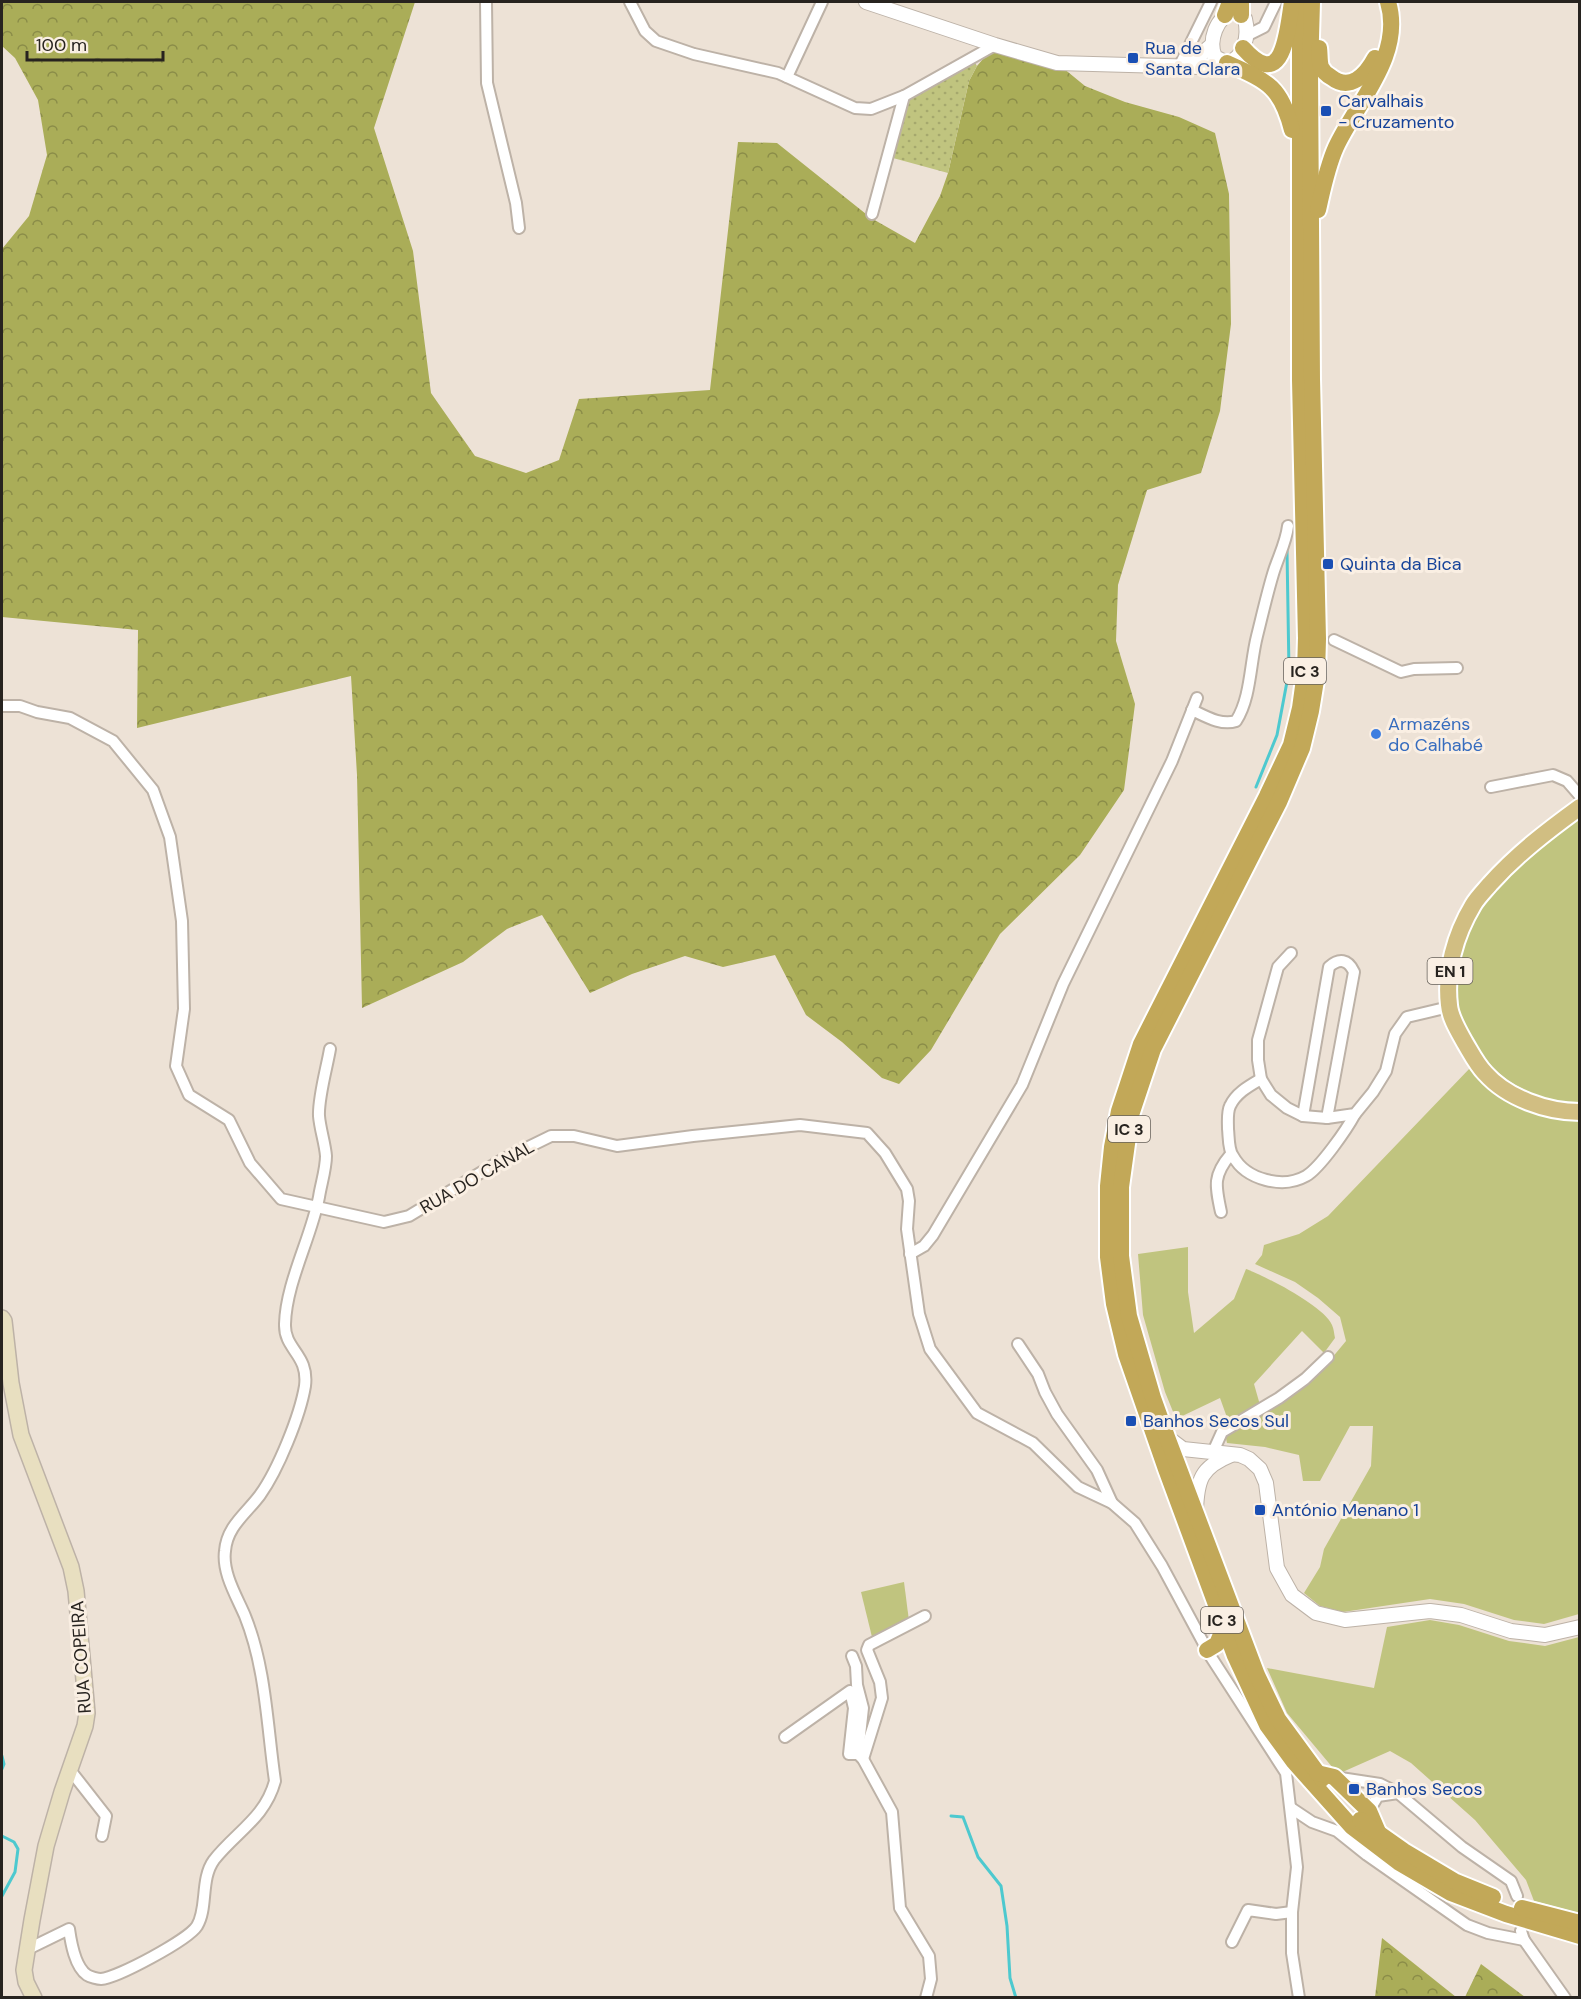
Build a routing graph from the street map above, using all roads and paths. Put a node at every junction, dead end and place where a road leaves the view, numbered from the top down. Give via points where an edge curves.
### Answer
1 (486, 2) edge
2 (630, 2) edge
3 (822, 2) edge
4 (866, 2) edge
5 (1211, 2) edge
6 (1276, 2) edge
7 (1292, 2) edge
8 (1299, 2) edge
9 (1312, 2) edge
10 (1378, 2) edge
11 (1388, 2) edge
12 (1236, 10) edge
13 (1271, 15) junction
14 (1312, 25) junction
15 (1245, 42) junction
16 (995, 45) junction
17 (1212, 45) junction
18 (1224, 63) junction
19 (1184, 65) junction
20 (787, 77) junction
21 (904, 96) junction
22 (1299, 154) junction
23 (872, 214) dead end
24 (519, 228) dead end
25 (1312, 234) junction
26 (1288, 525) dead end
27 (1334, 640) dead end
28 (1457, 668) dead end
29 (1197, 698) dead end
30 (2, 706) edge
31 (1192, 710) junction
32 (1491, 787) dead end
33 (1580, 796) edge
34 (1580, 807) edge
35 (1291, 952) dead end
36 (1449, 1007) junction
37 (330, 1049) dead end
38 (1261, 1079) junction
39 (1580, 1112) edge
40 (1355, 1114) junction
41 (1303, 1116) junction
42 (1327, 1118) junction
43 (1231, 1154) junction
44 (317, 1207) junction
45 (1221, 1212) dead end
46 (910, 1254) junction
47 (2, 1318) edge
48 (1018, 1344) dead end
49 (1328, 1357) dead end
50 (1167, 1437) junction
51 (1213, 1452) junction
52 (1232, 1455) junction
53 (1112, 1503) junction
54 (1196, 1515) junction
55 (925, 1616) dead end
56 (1224, 1627) junction
57 (1580, 1627) edge
58 (1209, 1653) junction
59 (852, 1656) dead end
60 (1235, 1656) junction
61 (785, 1737) dead end
62 (861, 1756) junction
63 (70, 1770) junction
64 (1317, 1773) junction
65 (1334, 1777) junction
66 (1398, 1792) junction
67 (1291, 1808) junction
68 (1369, 1811) junction
69 (1378, 1832) junction
70 (102, 1836) dead end
71 (1517, 1896) dead end
72 (1292, 1912) junction
73 (1580, 1923) edge
74 (1580, 1936) edge
75 (1232, 1942) dead end
76 (26, 1950) junction
77 (34, 1998) edge
78 (926, 1998) edge
79 (1299, 1998) edge
80 (1565, 1998) edge

1 - 24 street via 487,83
2 - 20 street via 645,32 656,41
3 - 20 street
4 - 16 street
5 - 19 street
6 - 13 street
7 - 15 highway via 1278,59 1263,64
8 - 22 highway, IC 3
9 - 14 highway, IC 3
10 - 14 highway via 1381,43 1365,74 1355,82 1344,83 1327,75 1321,67
11 - 25 highway via 1390,36 1385,58 1336,147
12 - 13 street via 1260,20
12 - 15 street
12 - 17 street via 1220,21
13 - 15 street via 1264,27
14 - 25 highway, IC 3
15 - 18 street via 1234,61
16 - 19 street via 1057,63
16 - 21 street
17 - 18 street via 1215,57
17 - 19 street
18 - 19 street
18 - 22 highway via 1263,80 1279,95
20 - 21 street via 855,108 871,109
21 - 23 street
22 - 56 highway, IC 3 via 1306,638 1300,708 1291,745 1267,796 1141,1044 1119,1112 1108,1186 1108,1257 1124,1346
25 - 50 highway, IC 3 via 1318,639 1311,711 1302,748 1279,802 1153,1048 1131,1115 1121,1187 1121,1256 1130,1316
26 - 31 street via 1236,721 1212,720
27 - 28 street via 1401,672
29 - 31 street
30 - 44 street, RUA DO CANAL via 70,718 113,741 153,790 170,837 182,921 184,1010 176,1066 189,1095 229,1120 250,1163 281,1199
31 - 46 street via 1172,761 1062,984 1022,1085 933,1235
32 - 33 street via 1553,775 1567,781
34 - 36 main road, EN 1 via 1532,842 1474,903 1453,951
35 - 38 street via 1278,967 1258,1040
36 - 39 main road, EN 1 via 1470,1052 1501,1087 1542,1106
36 - 40 street via 1407,1017 1395,1034 1386,1071
37 - 44 street via 319,1114 326,1158
38 - 41 street via 1271,1095
38 - 43 street via 1237,1096 1229,1108
40 - 42 street
40 - 43 street via 1344,1134 1317,1165 1307,1175 1292,1181 1259,1178
41 - 42 street
41 - 42 street via 1329,968 1344,960 1354,972
43 - 45 street via 1217,1176
44 - 46 street, RUA DO CANAL via 384,1222 409,1216 500,1161 551,1136 574,1136 617,1146 800,1125 867,1133 885,1153 907,1189
44 - 76 street via 286,1308 287,1340 305,1368 305,1386 272,1477 237,1520 224,1552 227,1573 254,1638 261,1667 275,1781 271,1796 213,1861 197,1926 180,1942 101,1979 88,1976 81,1968 69,1929
46 - 53 street, RUA DO CANAL via 919,1314 930,1349 977,1413 1033,1443 1078,1487
47 - 63 main road, RUA COPEIRA via 21,1435 76,1590 87,1713
48 - 53 street via 1057,1414 1097,1470
49 - 51 street via 1279,1398 1222,1432
50 - 51 street via 1183,1449
50 - 54 highway, IC 3
51 - 52 street
52 - 54 street via 1208,1468 1199,1480
52 - 57 street via 1240,1455 1260,1469 1266,1483 1277,1568 1292,1595 1316,1613 1345,1620 1430,1611 1545,1635
53 - 58 street, RUA DO CANAL via 1135,1523
54 - 64 highway, IC 3 via 1257,1675 1278,1719
55 - 62 street via 868,1645 882,1698
56 - 58 highway
56 - 60 highway, IC 3
58 - 60 highway
58 - 67 street, RUA DO CANAL via 1286,1773
59 - 62 street via 863,1708
60 - 74 highway, IC 3 via 1267,1725 1293,1762 1352,1827 1398,1862 1452,1893
61 - 62 street via 850,1692 854,1708 849,1754
62 - 78 street via 892,1812 900,1908 929,1956
63 - 70 street via 106,1816
63 - 76 main road, RUA COPEIRA via 46,1846
64 - 65 highway
64 - 69 highway, IC 3 via 1359,1819
65 - 66 street via 1380,1784
65 - 68 highway
66 - 68 street via 1378,1796
66 - 71 street via 1462,1847 1511,1881
67 - 72 street, RUA DO CANAL via 1297,1867
67 - 80 street via 1312,1822 1337,1831 1467,1925 1488,1933 1522,1935
68 - 69 highway
69 - 73 highway, IC 3 via 1456,1882 1511,1904
72 - 75 street via 1248,1910
72 - 79 street, RUA DO CANAL via 1292,1953
76 - 77 main road, RUA COPEIRA via 26,1982

